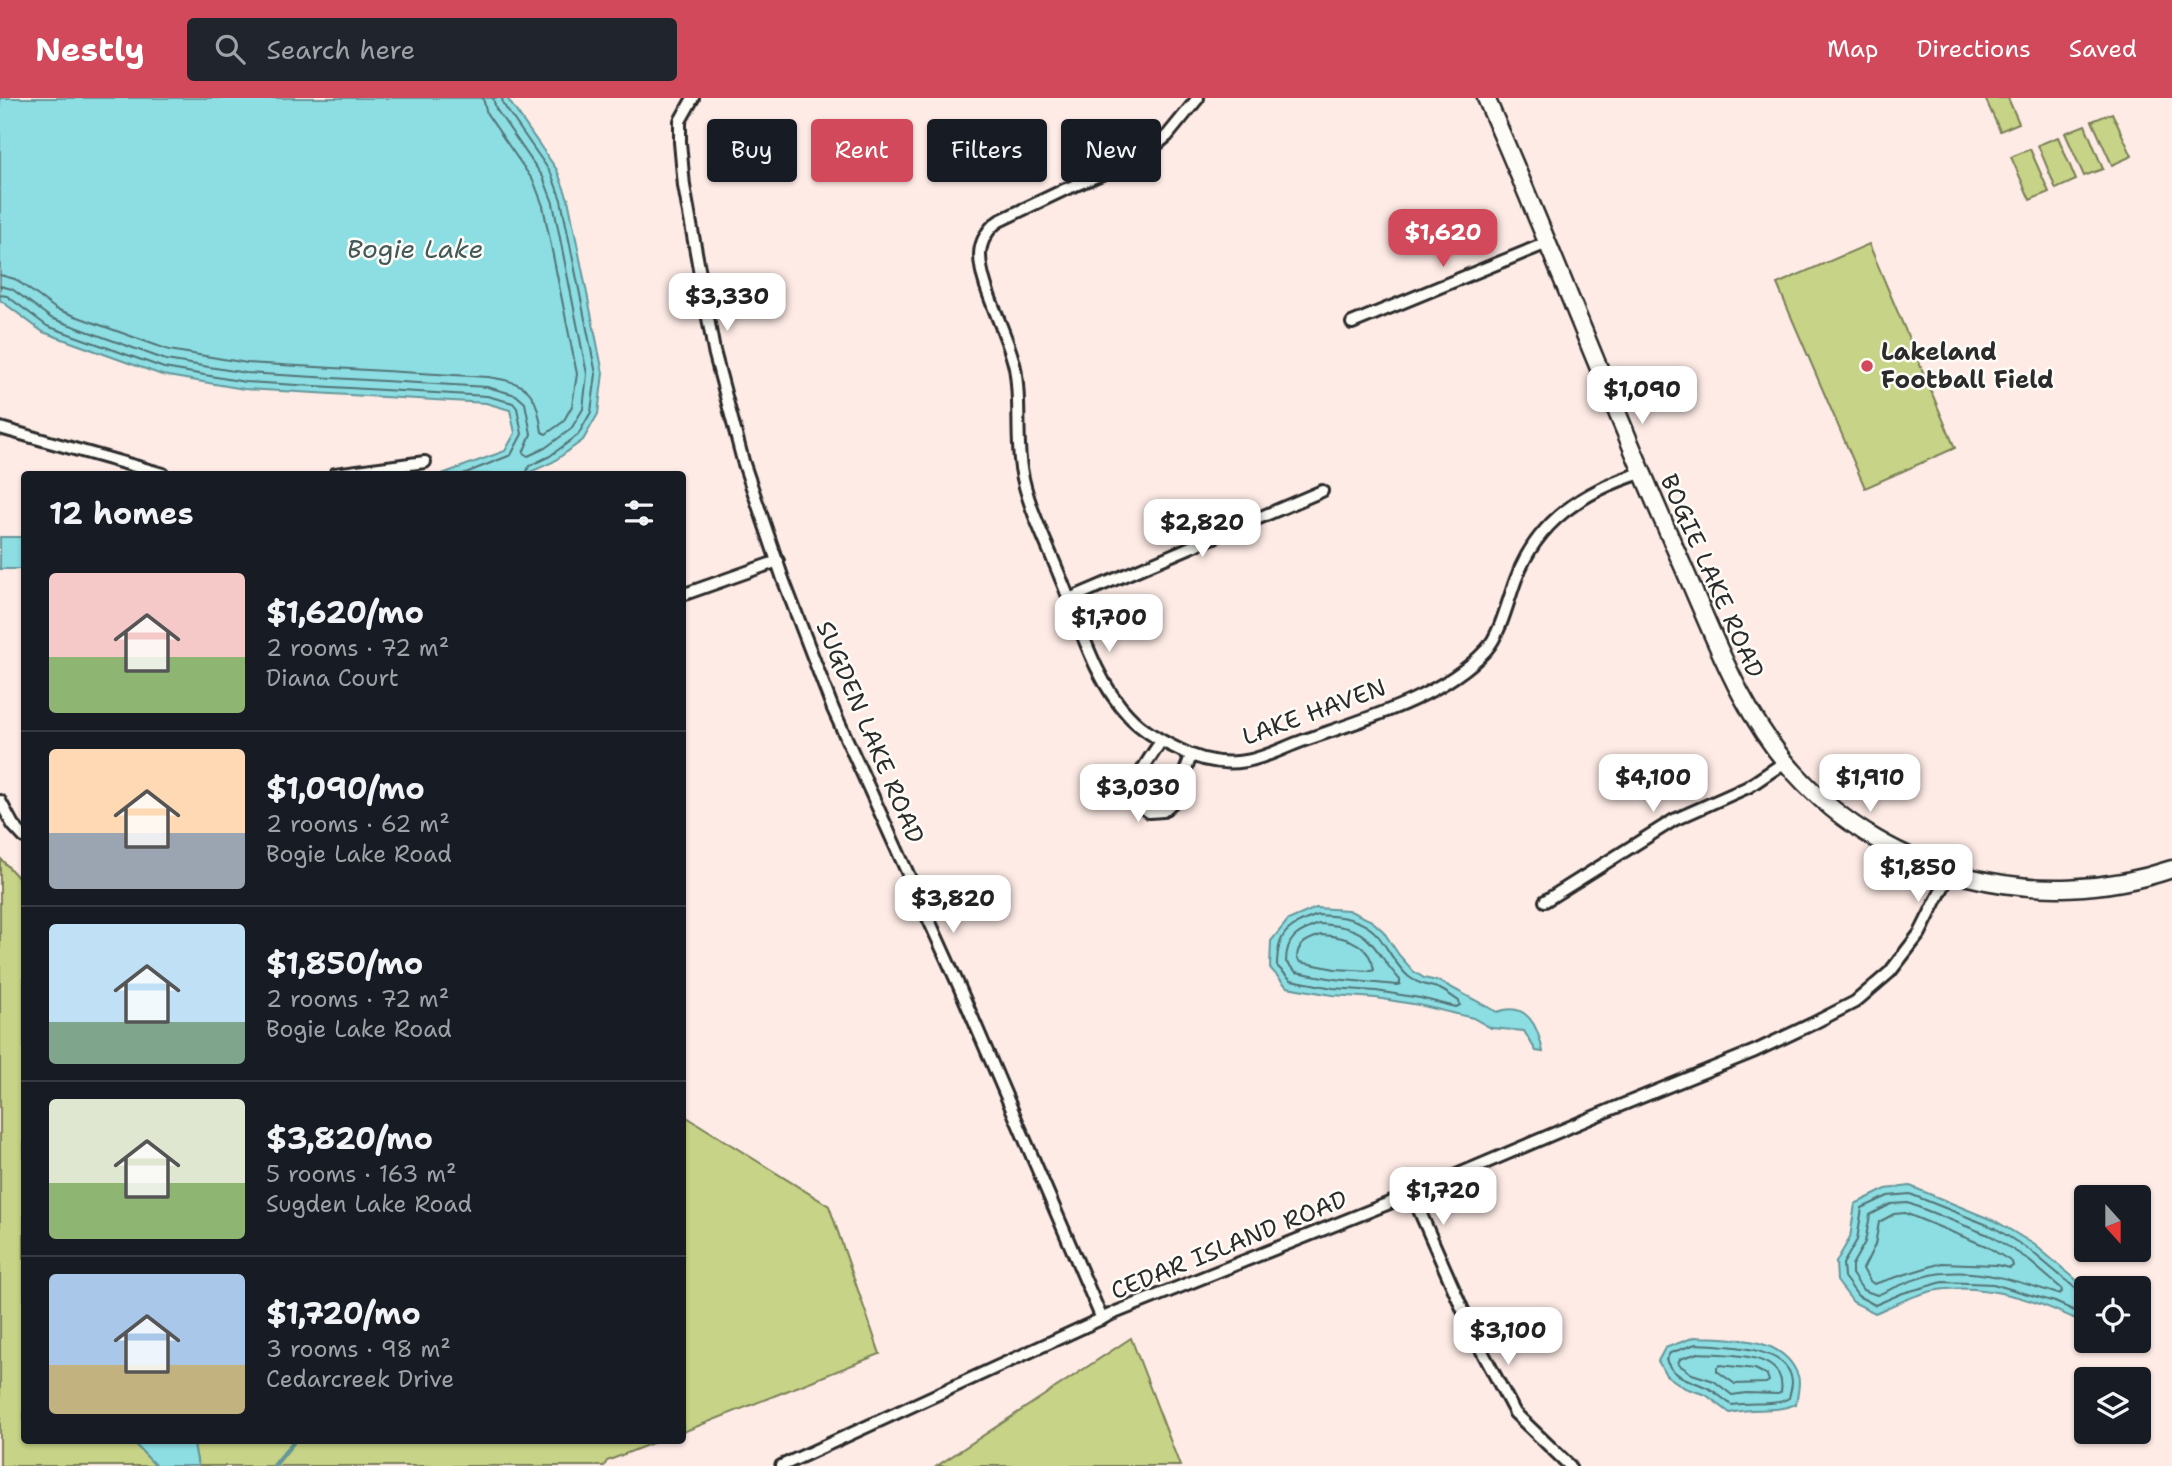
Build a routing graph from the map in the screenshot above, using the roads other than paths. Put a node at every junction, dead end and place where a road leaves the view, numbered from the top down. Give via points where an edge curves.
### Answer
1 (693, 98) edge
2 (1198, 98) edge
3 (1486, 98) edge
4 (1547, 243) junction
5 (1352, 323) dead end
6 (0, 428) edge
7 (425, 462) dead end
8 (152, 471) edge
9 (358, 471) edge
10 (1641, 473) junction
11 (1322, 491) dead end
12 (778, 561) junction
13 (686, 594) edge
14 (1069, 599) junction
15 (1161, 741) junction
16 (1191, 756) junction
17 (1785, 762) junction
18 (0, 801) edge
19 (21, 834) edge
20 (2172, 870) edge
21 (1950, 873) junction
22 (1545, 901) dead end
23 (1412, 1194) junction
24 (1102, 1319) junction
25 (781, 1466) edge
26 (1570, 1466) edge

1 - 12 street, SUGDEN LAKE ROAD via 680,121 680,142 714,351 743,461
2 - 14 street, LAKE HAVEN via 1149,151 999,221 981,244 981,266 1014,367 1021,470
3 - 4 main road, BOGIE LAKE ROAD
4 - 5 street
4 - 10 main road, BOGIE LAKE ROAD
6 - 8 street
7 - 9 street
10 - 16 street, LAKE HAVEN via 1582,499 1542,532 1527,553 1488,648 1462,671 1379,713 1247,761
10 - 17 main road, BOGIE LAKE ROAD via 1734,682
11 - 14 street
12 - 13 street
12 - 24 street, SUGDEN LAKE ROAD via 833,709
14 - 15 street, LAKE HAVEN via 1107,686 1129,716
15 - 16 street, LAKE HAVEN
15 - 16 street via 1133,790 1136,801 1149,812 1163,811 1173,802
17 - 21 main road, BOGIE LAKE ROAD via 1820,799 1866,834
17 - 22 street via 1748,787 1674,820
18 - 19 street
20 - 21 main road, BOGIE LAKE ROAD via 2122,883 2070,889 2005,886
21 - 23 street, CEDAR ISLAND ROAD via 1920,933 1890,972 1855,1002 1755,1051
23 - 24 street, CEDAR ISLAND ROAD
23 - 26 street via 1476,1340 1515,1413
24 - 25 street, CEDAR ISLAND ROAD

